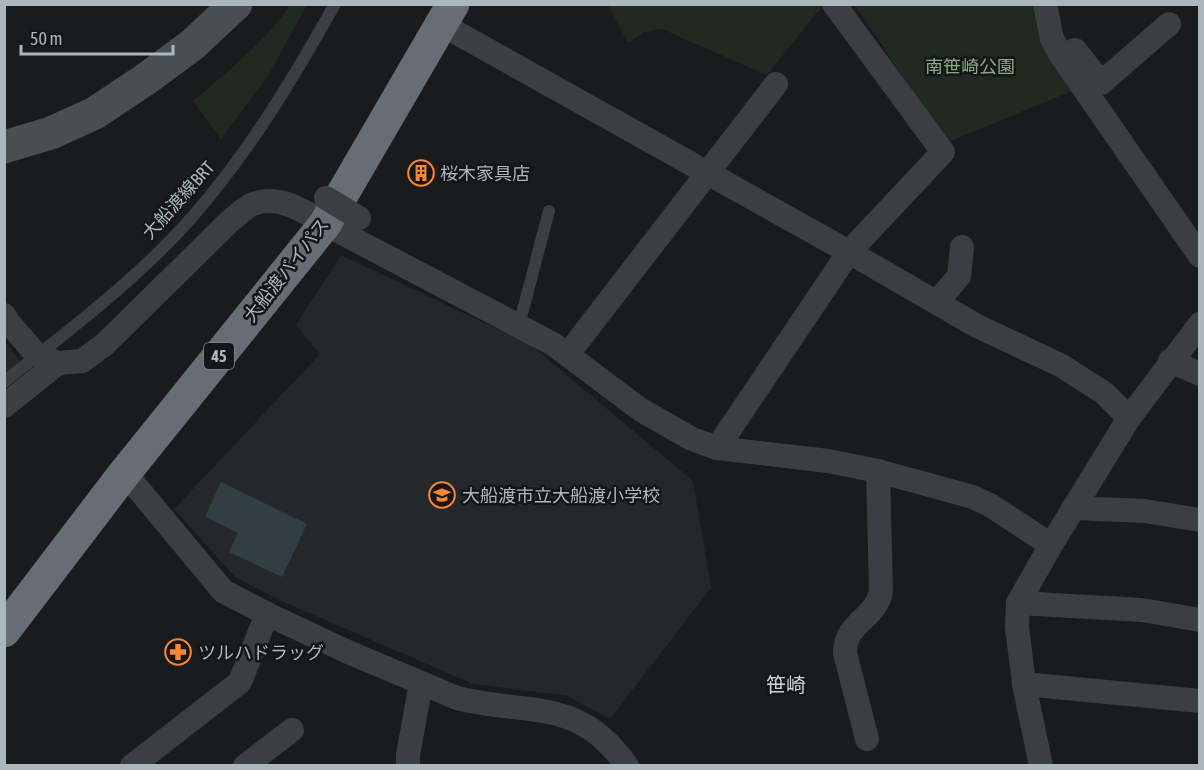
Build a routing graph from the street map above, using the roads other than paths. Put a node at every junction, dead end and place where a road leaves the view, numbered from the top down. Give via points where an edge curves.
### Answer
1 (236, 4) edge
2 (335, 4) edge
3 (834, 4) edge
4 (1045, 4) edge
5 (447, 14) edge
6 (1169, 24) dead end
7 (1062, 57) junction
8 (776, 84) dead end
9 (4, 147) edge
10 (706, 172) junction
11 (325, 211) junction
12 (549, 211) dead end
13 (359, 218) dead end
14 (1189, 228) edge
15 (962, 247) dead end
16 (849, 252) junction
17 (1200, 256) edge
18 (937, 302) junction
19 (4, 315) edge
20 (1200, 324) edge
21 (519, 326) junction
22 (568, 354) junction
23 (48, 359) junction
24 (1170, 361) junction
25 (1200, 374) edge
26 (4, 382) edge
27 (4, 406) edge
28 (1129, 417) junction
29 (717, 448) junction
30 (878, 471) junction
31 (126, 473) junction
32 (1073, 508) junction
33 (1200, 520) edge
34 (1051, 545) junction
35 (1018, 603) junction
36 (267, 614) junction
37 (1200, 620) edge
38 (4, 631) edge
39 (420, 683) junction
40 (1024, 684) junction
41 (1200, 701) edge
42 (292, 730) dead end
43 (867, 739) dead end
44 (132, 765) edge
45 (244, 765) edge
46 (408, 765) edge
47 (627, 765) edge
48 (1041, 765) edge

1 - 9 main road via 192,45 95,113 51,133
2 - 23 lane, 大船渡線BRT via 261,127 192,217
3 - 16 street via 943,152
4 - 7 street via 1052,39
5 - 10 street
5 - 11 highway, 大船渡バイパス / 45
6 - 7 street via 1101,83 1075,50
7 - 14 street
8 - 10 street
10 - 16 street
10 - 22 street
11 - 13 street, bridge
11 - 21 street
11 - 23 street via 270,201 252,204 105,344 82,361
11 - 31 highway, 大船渡バイパス / 45
12 - 21 lane
14 - 17 street
15 - 18 street via 959,276
16 - 18 street
16 - 29 street
18 - 28 street via 977,327 1062,366 1104,393
19 - 23 street
20 - 24 street
21 - 22 street
22 - 29 street via 641,410 692,439
23 - 26 lane, 大船渡線BRT
23 - 27 street
24 - 25 street
24 - 28 street
28 - 32 street
29 - 30 street
30 - 34 street via 973,497
30 - 43 street via 879,602 855,626 845,643
31 - 36 street via 223,591
31 - 38 highway, 大船渡バイパス / 45
32 - 33 street via 1145,511
32 - 34 street
34 - 35 street
35 - 37 street via 1142,610
35 - 40 street
36 - 39 street
36 - 44 street via 240,682
39 - 46 street
39 - 47 street via 473,702 560,713 579,720 599,733
40 - 41 street
40 - 48 street
42 - 45 street

